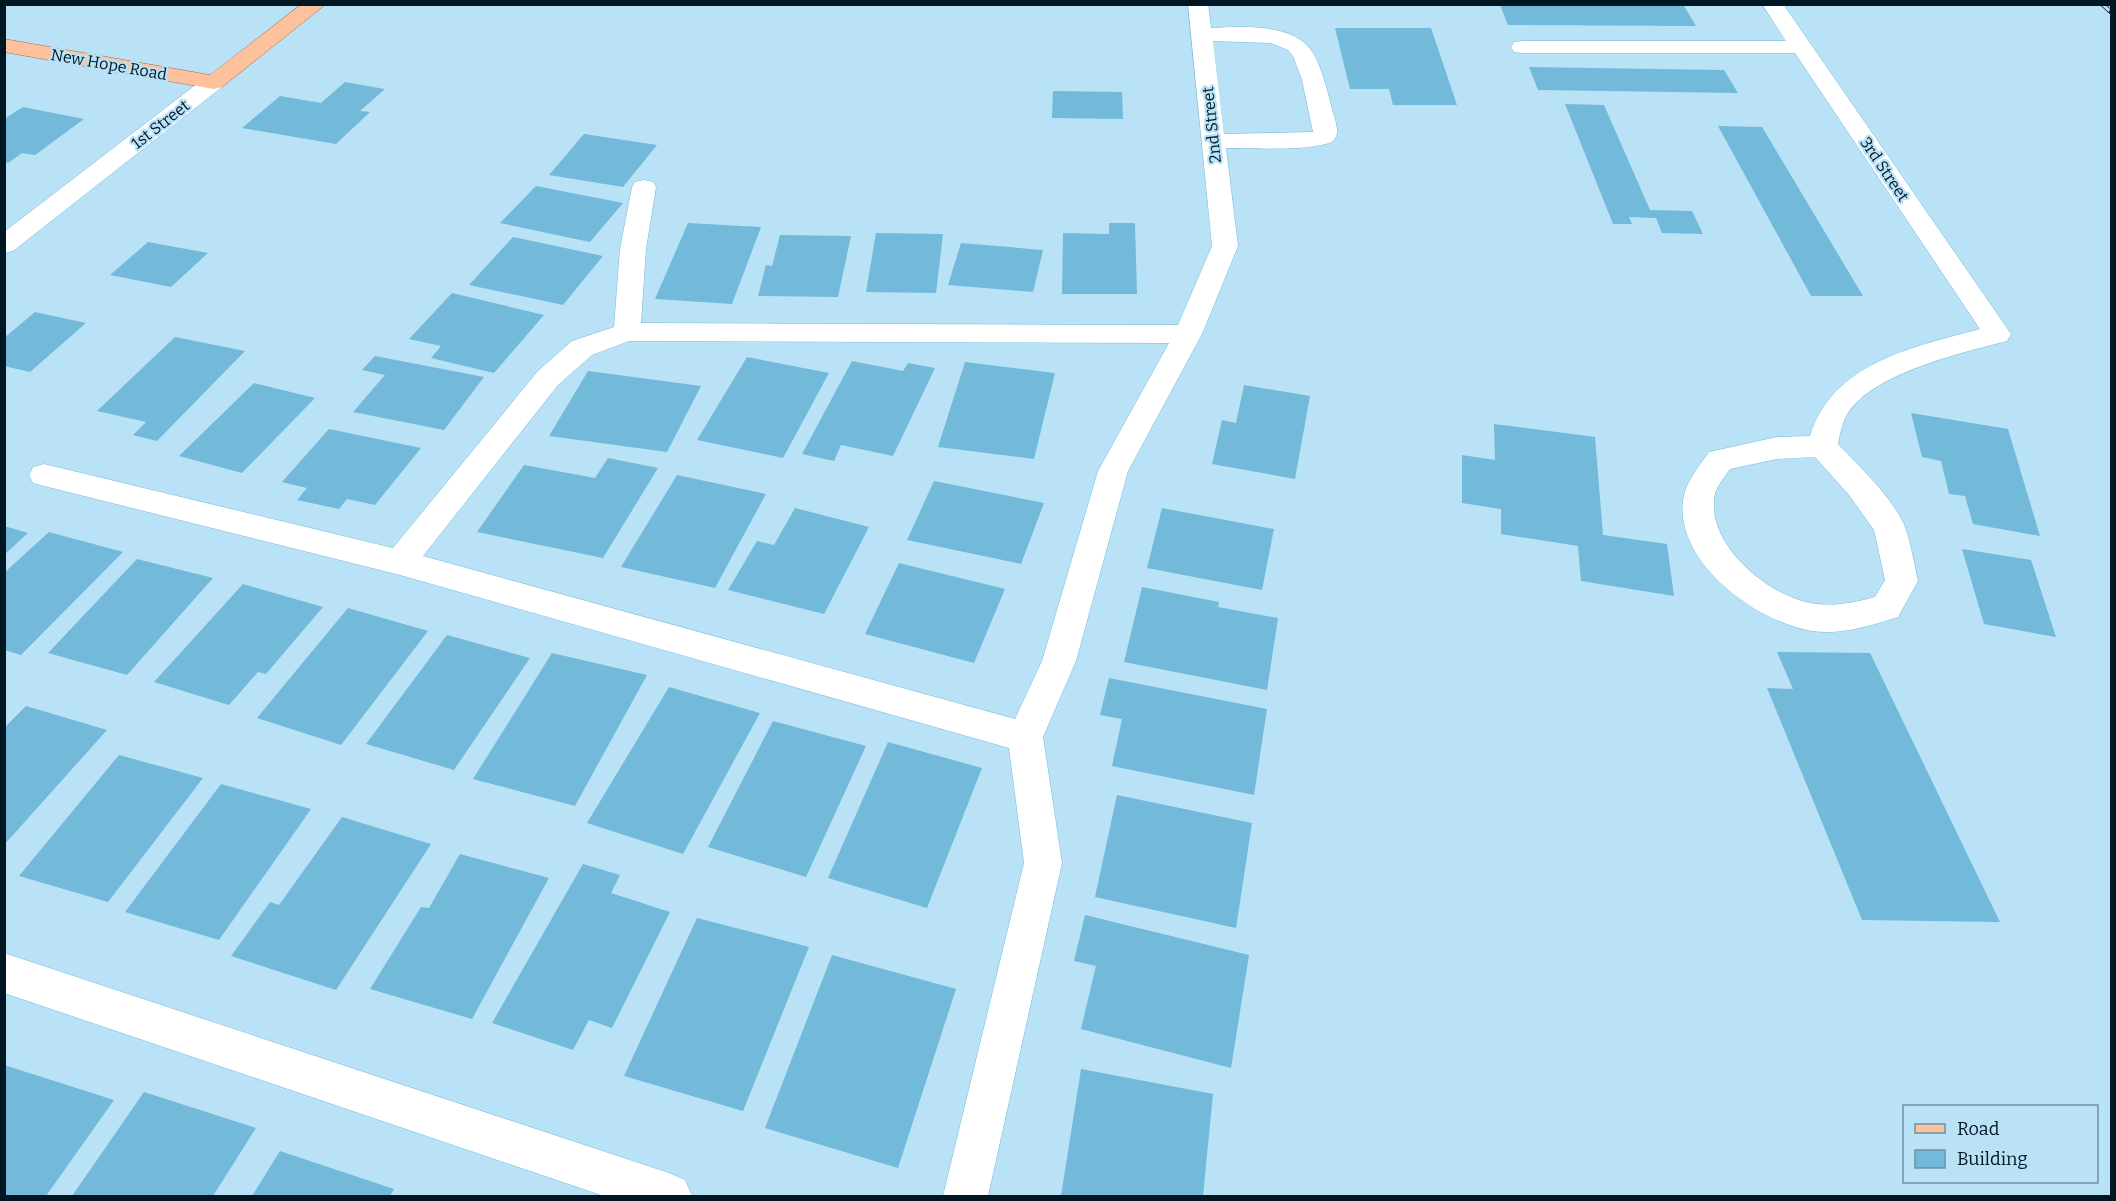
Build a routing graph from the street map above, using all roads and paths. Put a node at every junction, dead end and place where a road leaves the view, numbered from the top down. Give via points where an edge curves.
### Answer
1 (316, 4) edge
2 (1198, 4) edge
3 (1772, 4) edge
4 (1201, 35) junction
5 (4, 45) edge
6 (1522, 47) dead end
7 (1803, 47) junction
8 (214, 82) junction
9 (1213, 141) junction
10 (644, 187) dead end
11 (4, 245) edge
12 (627, 332) junction
13 (1188, 334) junction
14 (1822, 446) junction
15 (44, 475) dead end
16 (400, 562) junction
17 (1025, 737) junction
18 (4, 973) edge
19 (669, 1197) edge
20 (966, 1197) edge

1 - 8 main road, 1st Street
2 - 4 street, 2nd Street
3 - 7 street, 3rd Street
4 - 9 street, 2nd Street
4 - 9 street via 1264,35 1290,41 1302,52 1325,125 1325,136 1313,140
5 - 8 main road, New Hope Road
6 - 7 street
7 - 14 street, 3rd Street via 1997,334 1884,370 1857,386 1840,403
8 - 11 street, 1st Street
9 - 13 street, 2nd Street via 1225,246
10 - 12 street via 633,249
12 - 13 street
12 - 16 street via 582,348 548,378
13 - 17 street via 1113,471 1059,661
14 - 14 street via 1777,448 1720,460 1698,500 1700,526 1733,576 1771,602 1809,617 1854,618 1886,607 1902,580 1890,527
15 - 16 street
16 - 17 street
17 - 20 street via 1043,863
18 - 19 street

